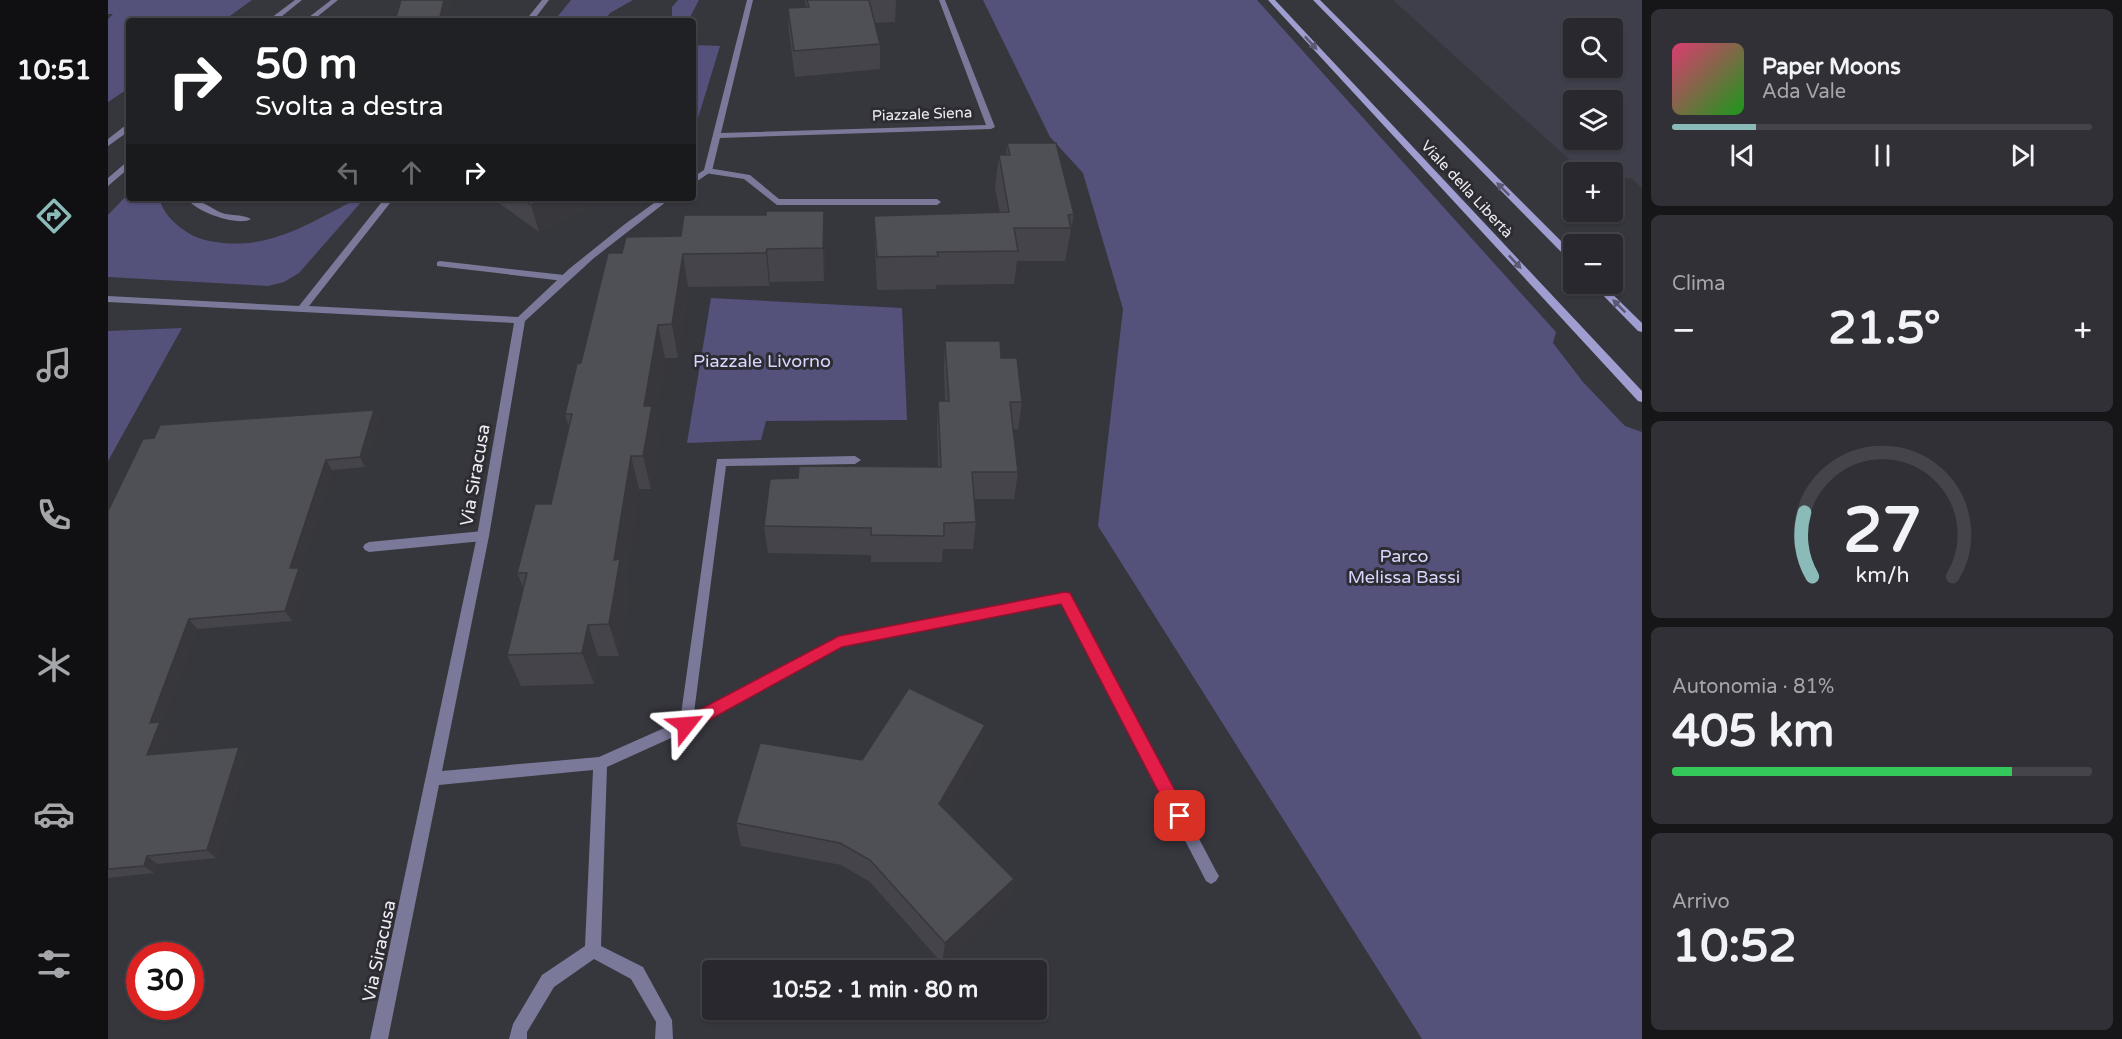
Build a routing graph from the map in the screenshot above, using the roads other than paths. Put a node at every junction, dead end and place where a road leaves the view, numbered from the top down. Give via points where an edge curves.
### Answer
1 (299, 0) edge
2 (335, 0) edge
3 (546, 0) edge
4 (750, 0) edge
5 (942, 0) edge
6 (1271, 0) edge
7 (1316, 0) edge
8 (275, 18) edge
9 (312, 18) edge
10 (531, 18) edge
11 (126, 129) edge
12 (717, 136) junction
13 (108, 143) edge
14 (126, 166) edge
15 (708, 171) junction
16 (696, 179) edge
17 (108, 183) edge
18 (192, 201) edge
19 (388, 201) edge
20 (662, 201) edge
21 (937, 201) dead end
22 (246, 219) dead end
23 (1563, 249) edge
24 (440, 264) dead end
25 (564, 278) junction
26 (1606, 294) edge
27 (108, 299) edge
28 (302, 309) junction
29 (520, 320) junction
30 (1642, 329) edge
31 (1642, 398) edge
32 (855, 460) dead end
33 (483, 536) junction
34 (369, 547) dead end
35 (686, 725) junction
36 (600, 763) junction
37 (432, 779) junction
38 (1211, 876) dead end
39 (593, 951) junction
40 (379, 1039) edge
41 (518, 1039) edge
42 (664, 1039) edge

1 - 8 street
2 - 9 street
3 - 10 street
4 - 12 street
5 - 12 street, Piazzale Siena via 991,127
6 -> 31 main road, Viale della Libertà
23 -> 7 main road, Viale della Libertà
11 - 13 street
12 - 15 street
14 - 17 street
15 - 16 street
15 - 21 street via 747,177 777,202
18 - 22 street via 222,216
19 - 28 street
20 - 25 street
24 - 25 street
25 - 29 street
30 -> 26 main road
27 - 28 street
28 - 29 street
29 - 33 street, Via Siracusa
32 - 35 street via 721,462
33 - 34 street
33 - 37 street, Via Siracusa
35 - 36 street
35 - 38 street via 839,642 1065,597
36 - 37 street
36 - 39 street
37 - 40 street, Via Siracusa
39 - 41 street via 548,981 519,1030
39 - 42 street via 637,973 664,1020

